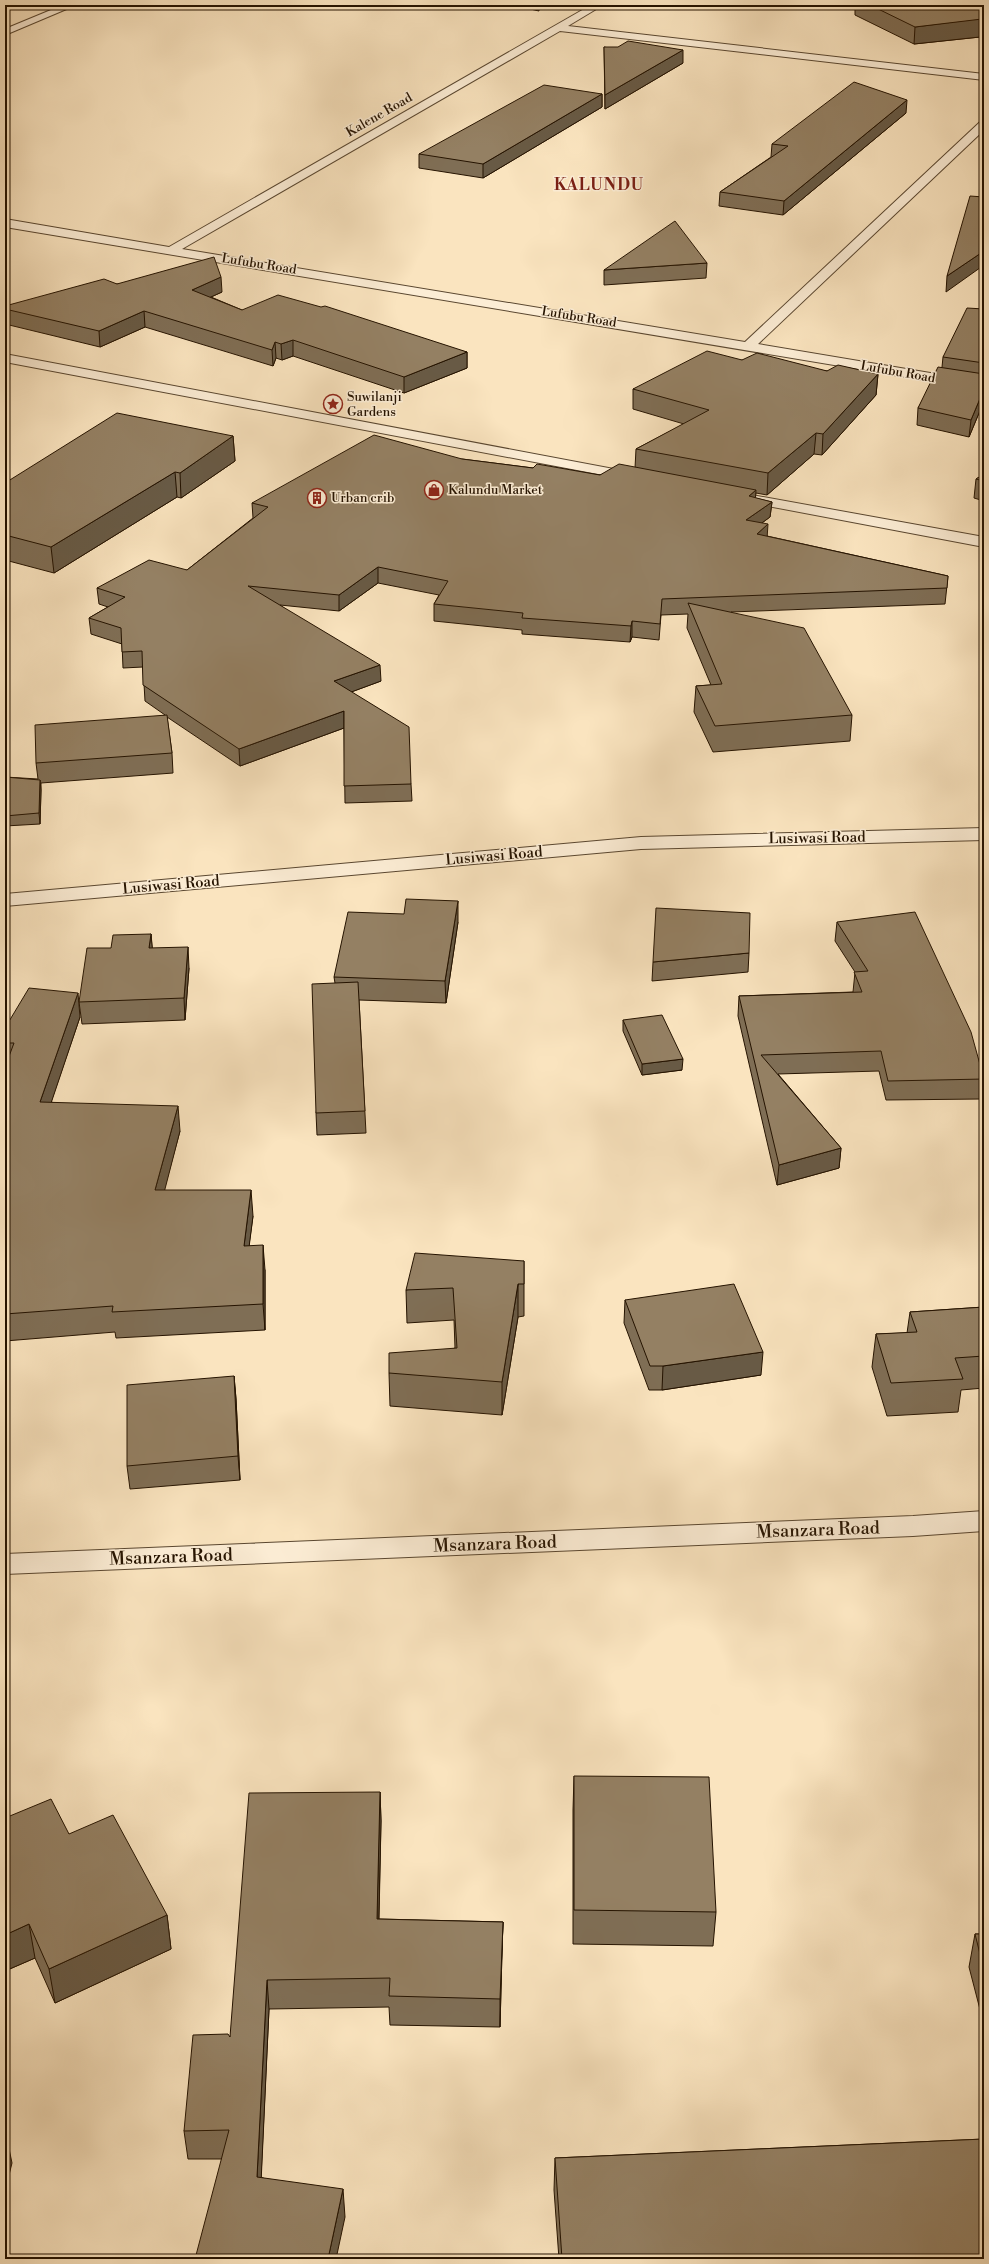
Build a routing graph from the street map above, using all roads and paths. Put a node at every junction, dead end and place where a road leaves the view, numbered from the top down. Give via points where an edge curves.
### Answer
1 (71, 5) edge
2 (598, 5) edge
3 (560, 28) junction
4 (5, 32) edge
5 (984, 77) edge
6 (984, 124) edge
7 (5, 222) edge
8 (173, 250) junction
9 (750, 346) junction
10 (5, 358) edge
11 (984, 386) edge
12 (645, 479) edge
13 (724, 494) edge
14 (984, 542) edge
15 (984, 834) edge
16 (5, 900) edge
17 (984, 1521) edge
18 (5, 1564) edge

1 - 4 street
2 - 3 street, Kalene Road
3 - 5 street
3 - 8 street, Kalene Road
6 - 9 street
7 - 8 street, Lufubu Road
8 - 9 street, Lufubu Road
9 - 11 street, Lufubu Road
10 - 12 street
13 - 14 street
15 - 16 street, Lusiwasi Road via 641,843
17 - 18 street, Msanzara Road

